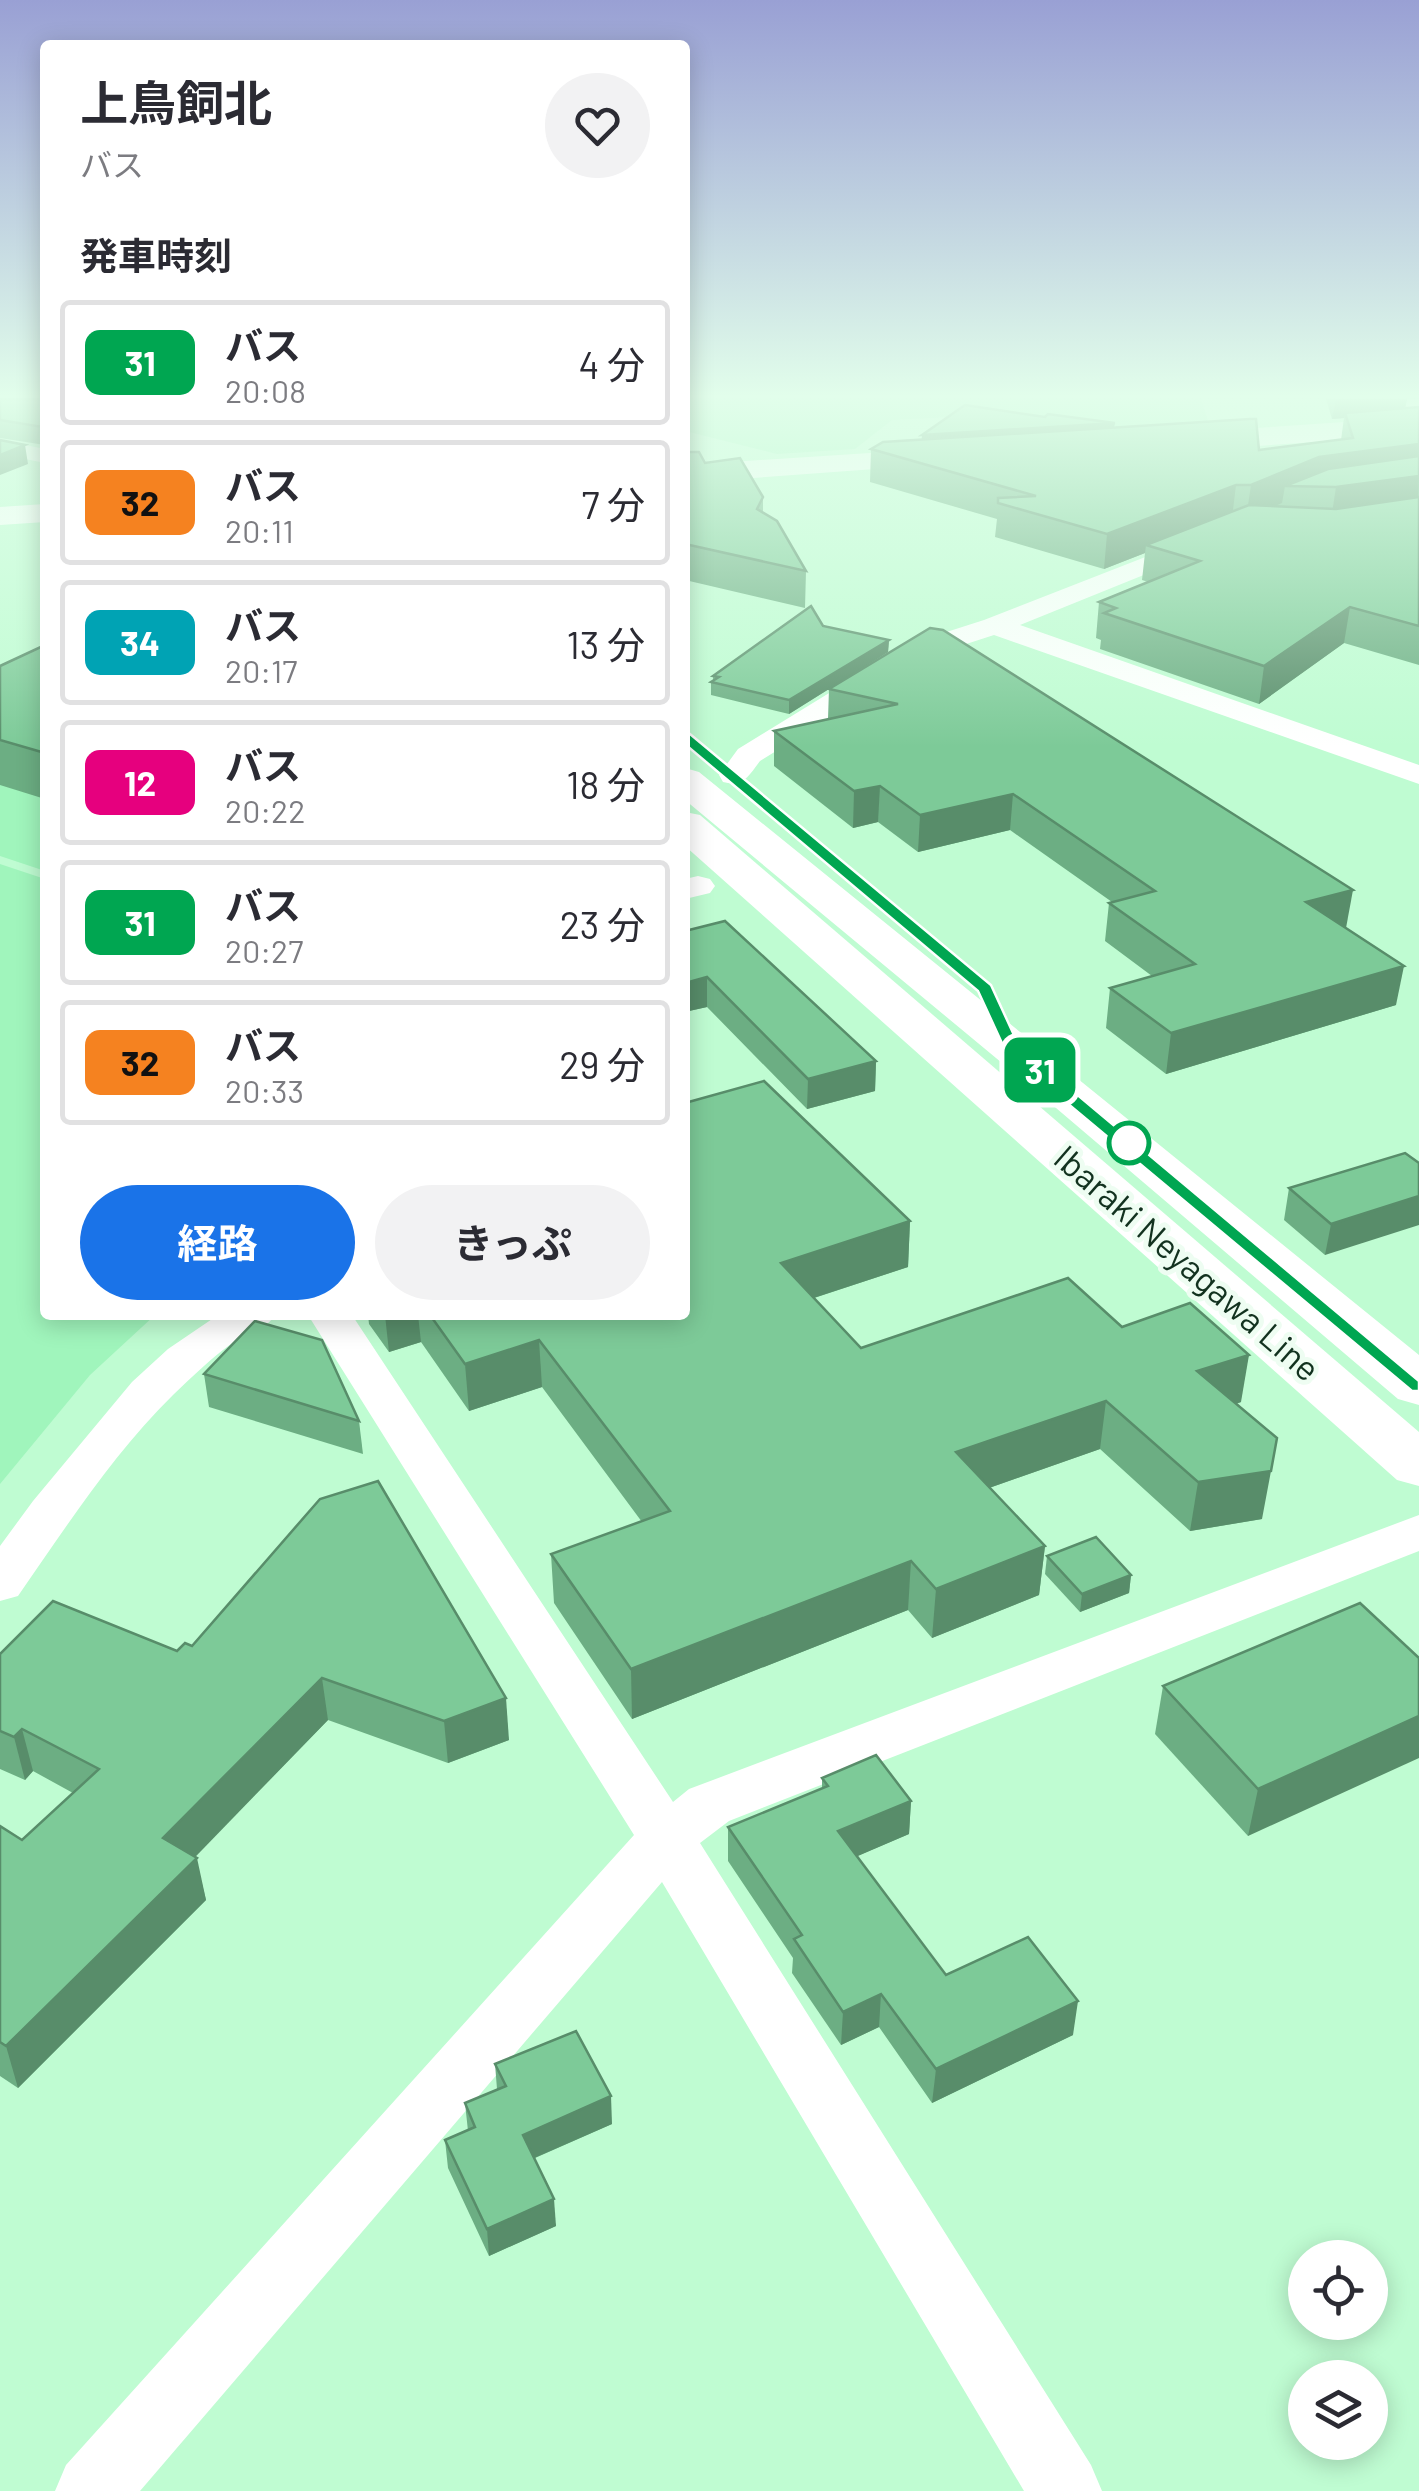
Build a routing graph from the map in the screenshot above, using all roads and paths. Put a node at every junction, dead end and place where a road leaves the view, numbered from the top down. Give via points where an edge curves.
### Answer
1 (1224, 534) edge
2 (994, 626) junction
3 (690, 741) edge
4 (734, 775) junction
5 (1419, 775) edge
6 (690, 784) edge
7 (690, 828) edge
8 (690, 884) edge
9 (1012, 1048) junction
10 (1010, 1106) junction
11 (237, 1320) edge
12 (333, 1320) edge
13 (1419, 1386) edge
14 (1419, 1465) edge
15 (1419, 1532) edge
16 (0, 1583) edge
17 (666, 1838) junction
18 (92, 2491) edge
19 (1065, 2491) edge

1 - 2 street
2 - 4 street via 919,650 749,755
2 - 5 street
3 - 4 main road
4 - 9 main road via 985,989
6 - 9 main road, Ibaraki Neyagawa Line
7 - 10 main road, Ibaraki Neyagawa Line
8 - 10 main road via 950,1088
9 - 13 main road, Ibaraki Neyagawa Line
10 - 14 main road, Ibaraki Neyagawa Line
11 - 16 street via 166,1374 66,1490
12 - 17 street
15 - 17 street via 709,1805
17 - 18 street
17 - 19 street

